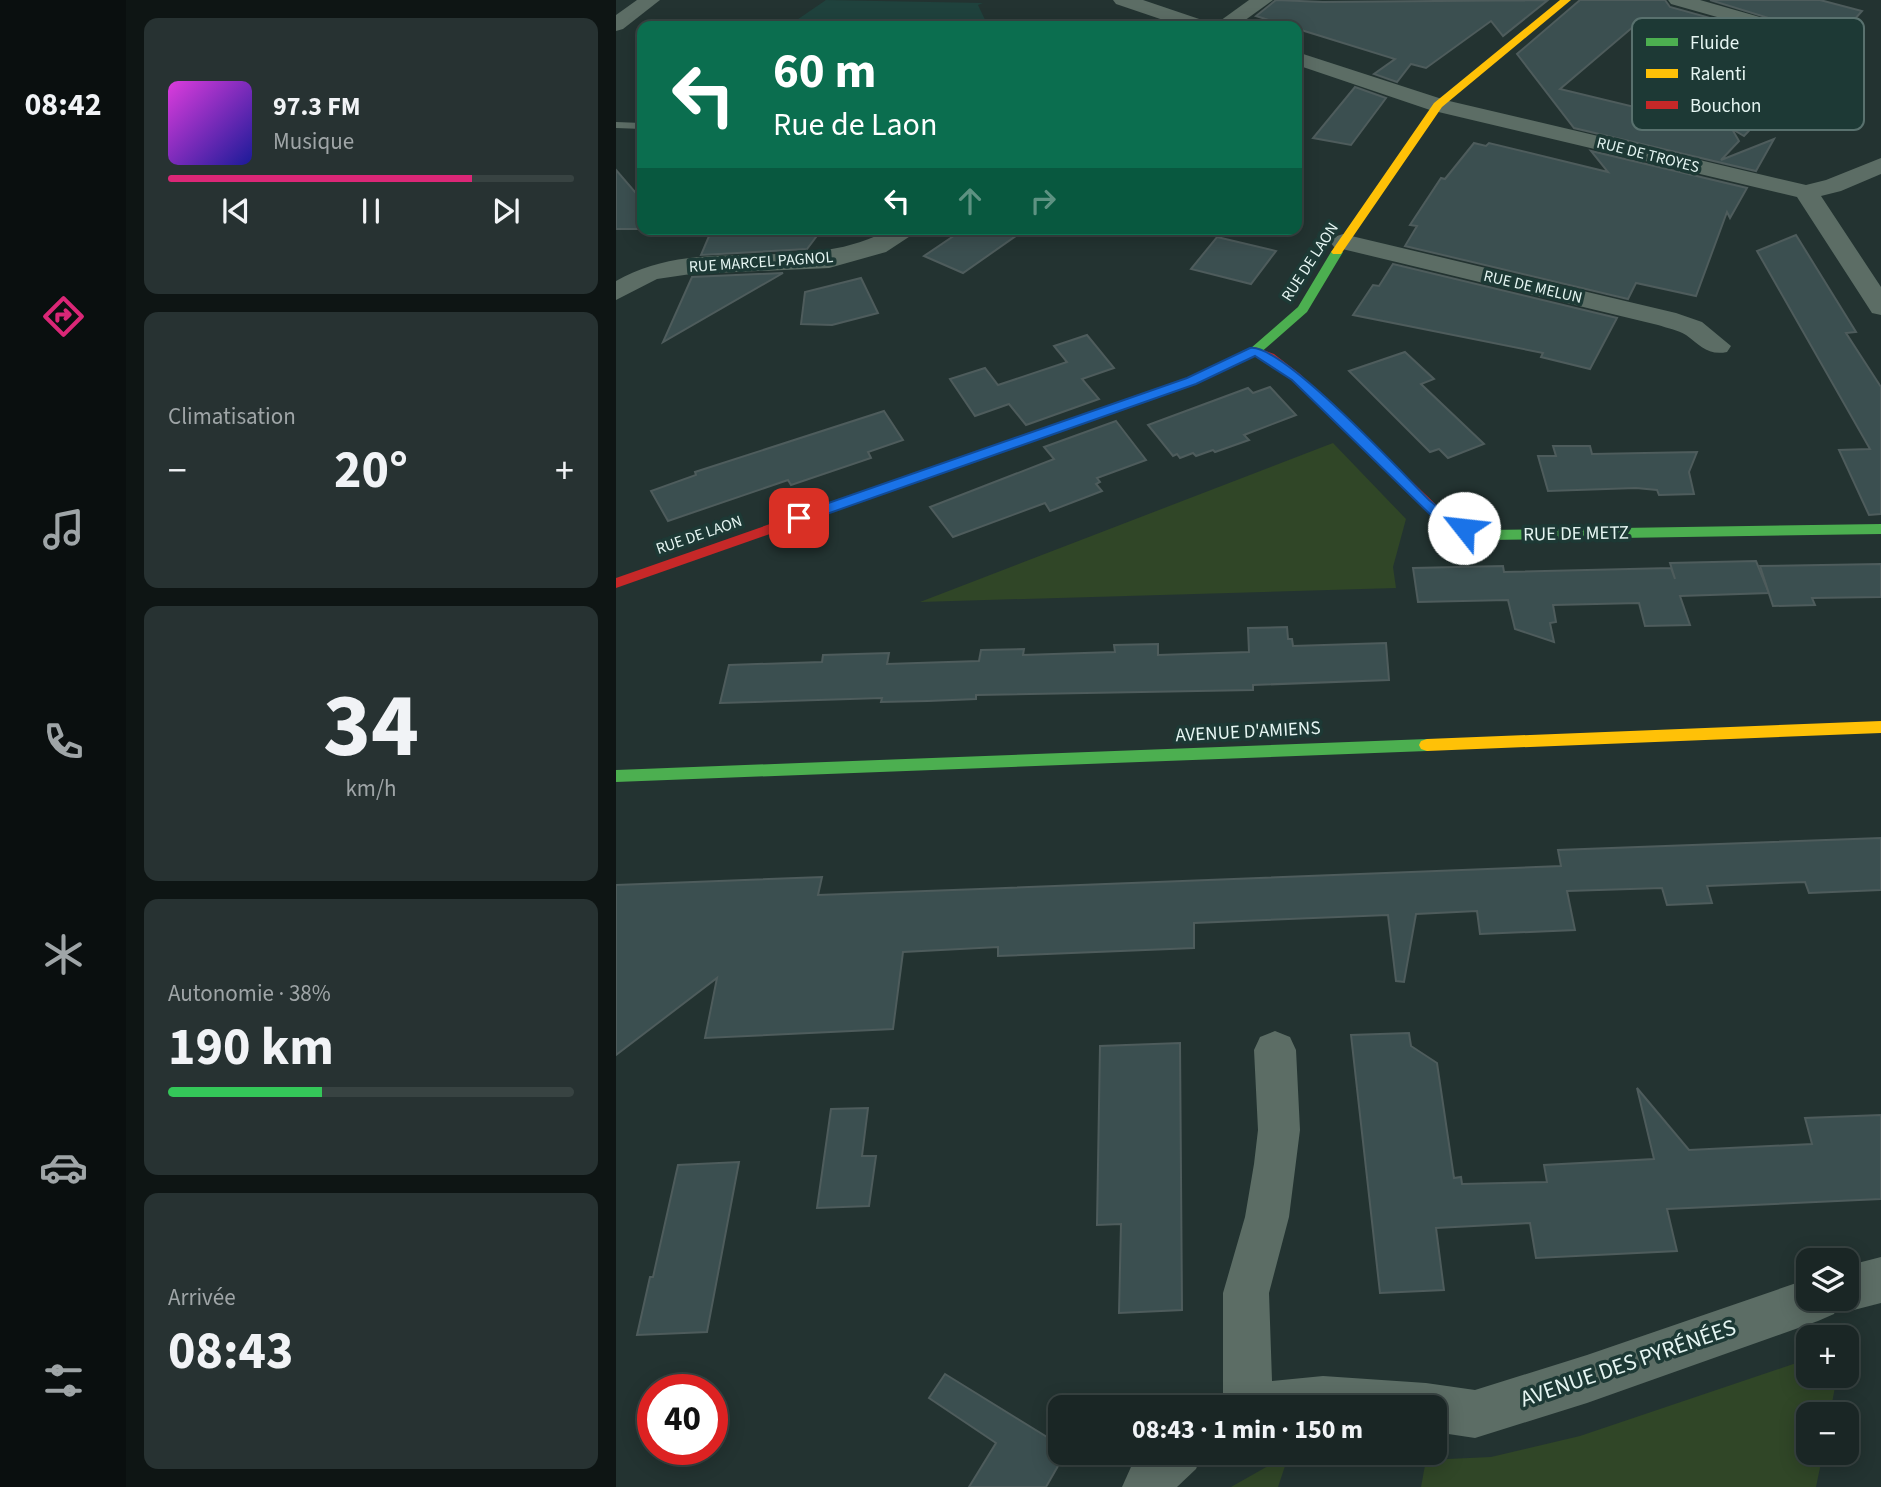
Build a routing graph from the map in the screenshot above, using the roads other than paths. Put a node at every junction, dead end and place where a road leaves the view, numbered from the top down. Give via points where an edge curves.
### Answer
1 (650, 0) edge
2 (1122, 0) edge
3 (1262, 0) edge
4 (1566, 0) edge
5 (1678, 0) edge
6 (1741, 18) edge
7 (1186, 21) edge
8 (1230, 21) edge
9 (616, 24) edge
10 (1302, 60) edge
11 (1438, 104) junction
12 (616, 125) edge
13 (637, 126) edge
14 (1881, 165) edge
15 (1806, 192) junction
16 (898, 235) edge
17 (1343, 243) junction
18 (616, 262) edge
19 (650, 272) junction
20 (616, 292) edge
21 (1881, 307) edge
22 (1717, 346) dead end
23 (1255, 351) junction
24 (1881, 529) edge
25 (616, 583) edge
26 (1881, 727) edge
27 (616, 776) edge
28 (1275, 1050) dead end
29 (1881, 1280) edge
30 (1859, 1286) edge
31 (1796, 1306) edge
32 (1248, 1395) edge
33 (1447, 1410) edge
34 (1165, 1465) edge
35 (1147, 1487) edge

1 - 9 street
2 - 7 street
3 - 8 street
4 - 11 street, RUE DE LAON
5 - 6 street
10 - 11 street, RUE DE TROYES
11 - 15 street, RUE DE TROYES
11 - 17 street, RUE DE LAON
12 - 13 lane
14 - 15 street via 1833,186
15 - 21 street
16 - 19 street, RUE MARCEL PAGNOL via 877,247 829,260
17 - 22 street, RUE DE MELUN via 1667,319 1693,328
17 - 23 street, RUE DE LAON via 1303,309
18 - 19 street
19 - 20 street
23 - 24 street, RUE DE METZ via 1296,377 1445,521 1487,535
23 - 25 street, RUE DE LAON via 1191,381
26 - 27 street, AVENUE D'AMIENS
28 - 32 street via 1279,1130 1267,1217 1246,1293
29 - 30 street
31 - 33 street, AVENUE DES PYRÉNÉES via 1475,1414
34 - 35 street

